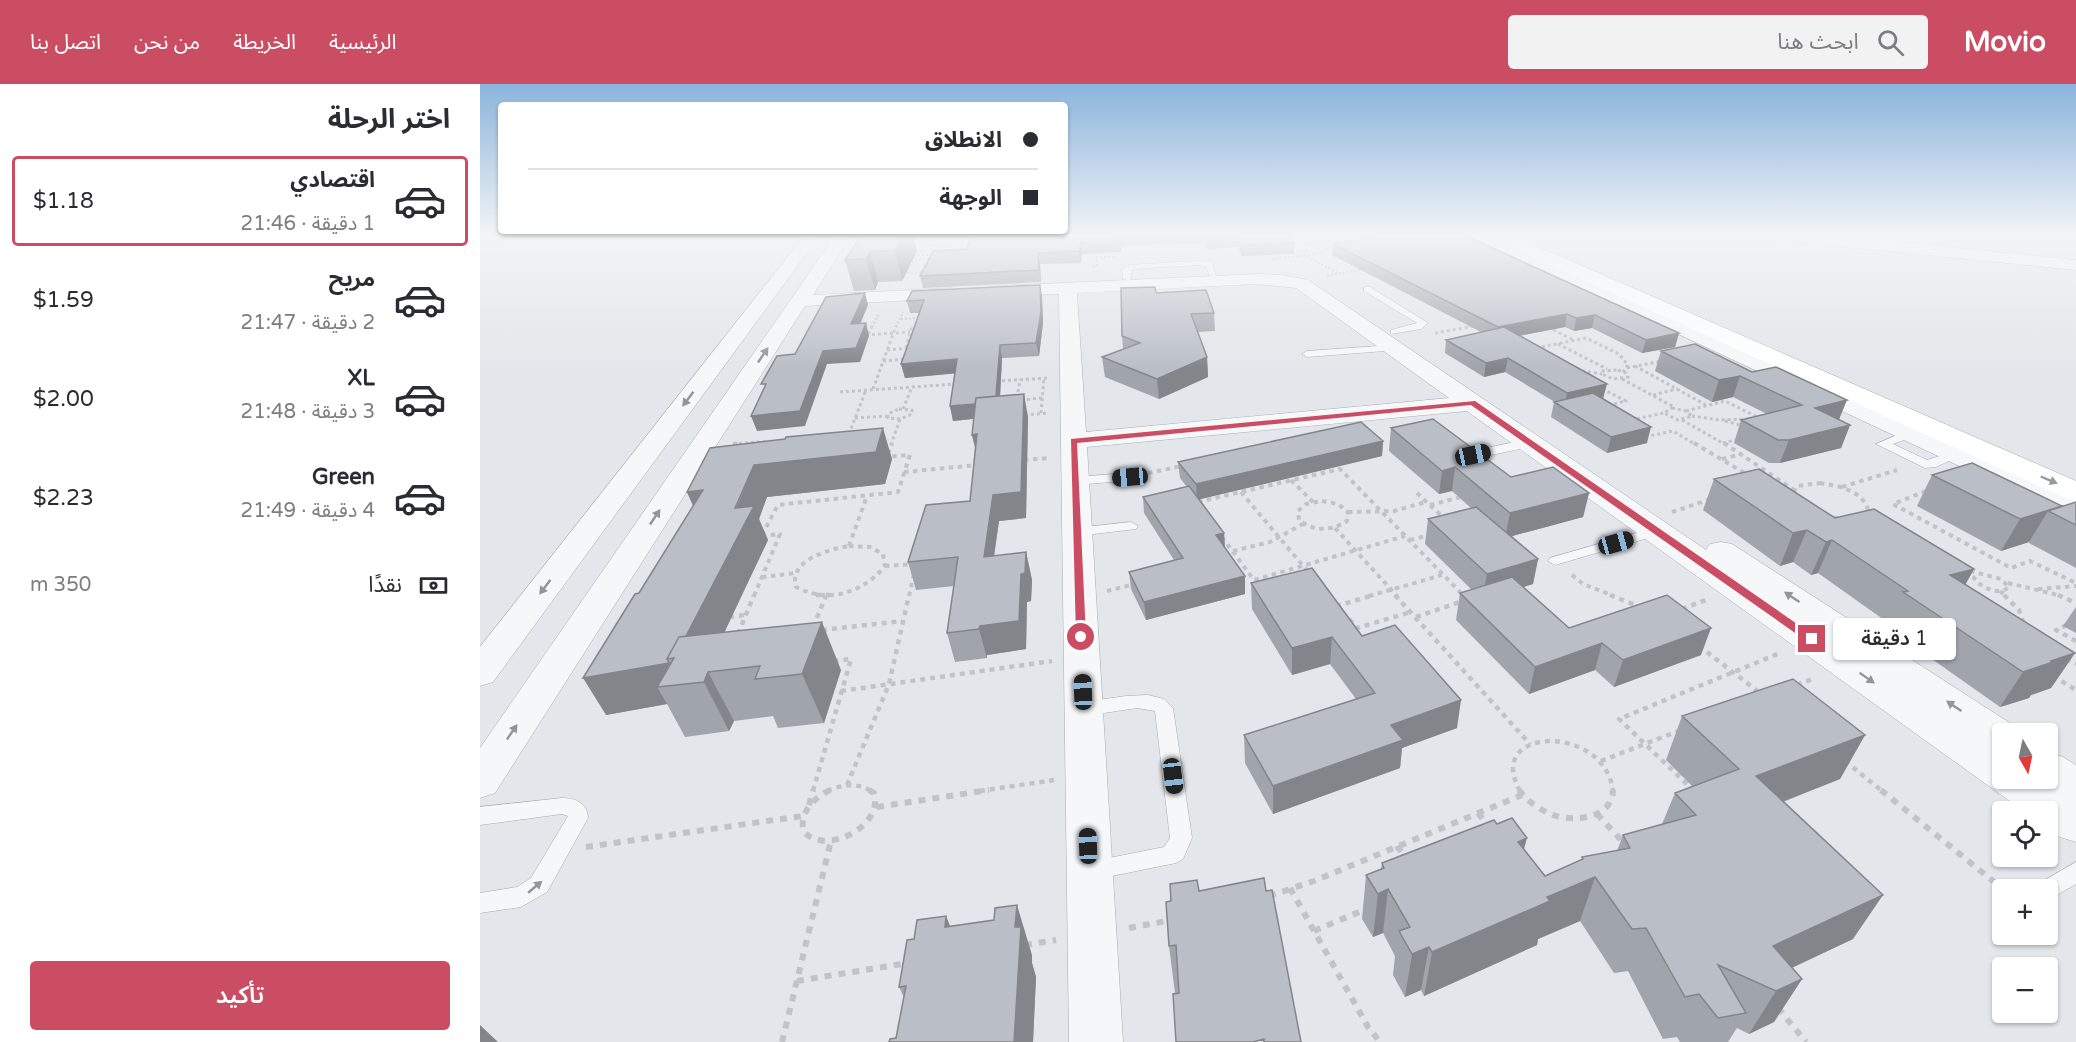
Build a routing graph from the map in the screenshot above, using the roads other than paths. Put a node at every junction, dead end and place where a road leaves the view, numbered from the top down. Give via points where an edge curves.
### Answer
1 (794, 280) edge
2 (814, 280) edge
3 (884, 280) edge
4 (968, 280) edge
5 (1081, 280) edge
6 (1216, 280) edge
7 (1279, 280) edge
8 (1320, 280) edge
9 (1572, 280) edge
10 (1606, 280) edge
11 (1614, 280) edge
12 (1062, 285) junction
13 (1367, 289) dead end
14 (802, 297) junction
15 (1397, 339) junction
16 (1306, 354) dead end
17 (1473, 403) junction
18 (1062, 419) junction
19 (1909, 434) junction
20 (1530, 443) junction
21 (1473, 455) edge
22 (1956, 455) junction
23 (2076, 471) edge
24 (1130, 477) road end
25 (2076, 492) edge
26 (2076, 510) edge
27 (1661, 523) junction
28 (1131, 526) dead end
29 (1077, 532) junction
30 (635, 548) junction
31 (570, 554) junction
32 (1555, 561) road end
33 (480, 673) edge
34 (1083, 710) junction
35 (1992, 732) edge
36 (1992, 766) edge
37 (480, 781) edge
38 (2052, 789) edge
39 (480, 816) edge
40 (2076, 824) edge
41 (1089, 870) junction
42 (2076, 872) edge
43 (2058, 884) edge
44 (480, 903) edge
45 (1096, 1042) edge

1 -> 31 street
2 - 14 street
3 - 14 street
4 - 12 street
5 - 12 street
6 - 12 street
7 - 15 street via 1309,288
8 - 15 street
9 - 19 street
10 -> 25 street
11 - 23 street
12 - 14 street
12 - 18 street
13 - 15 lane via 1423,323
30 -> 14 street
15 - 16 lane
15 - 17 street
15 - 27 street
17 - 18 street
17 - 20 street
18 - 24 lane
18 - 29 street
19 - 22 street
19 - 22 lane via 1882,444 1921,463 1932,464
20 - 21 lane
20 - 27 street
22 - 26 street
27 - 32 lane
35 -> 27 street
27 -> 36 street via 1738,588
28 - 29 lane
29 - 34 street
30 - 31 street
37 -> 30 street
31 -> 33 street
34 - 41 street
34 - 41 lane via 1145,701 1164,708 1181,838 1175,852 1161,859
38 - 40 street
44 -> 39 lane via 530,892 545,877 578,818 575,808 570,806
41 - 45 street
42 - 43 lane

